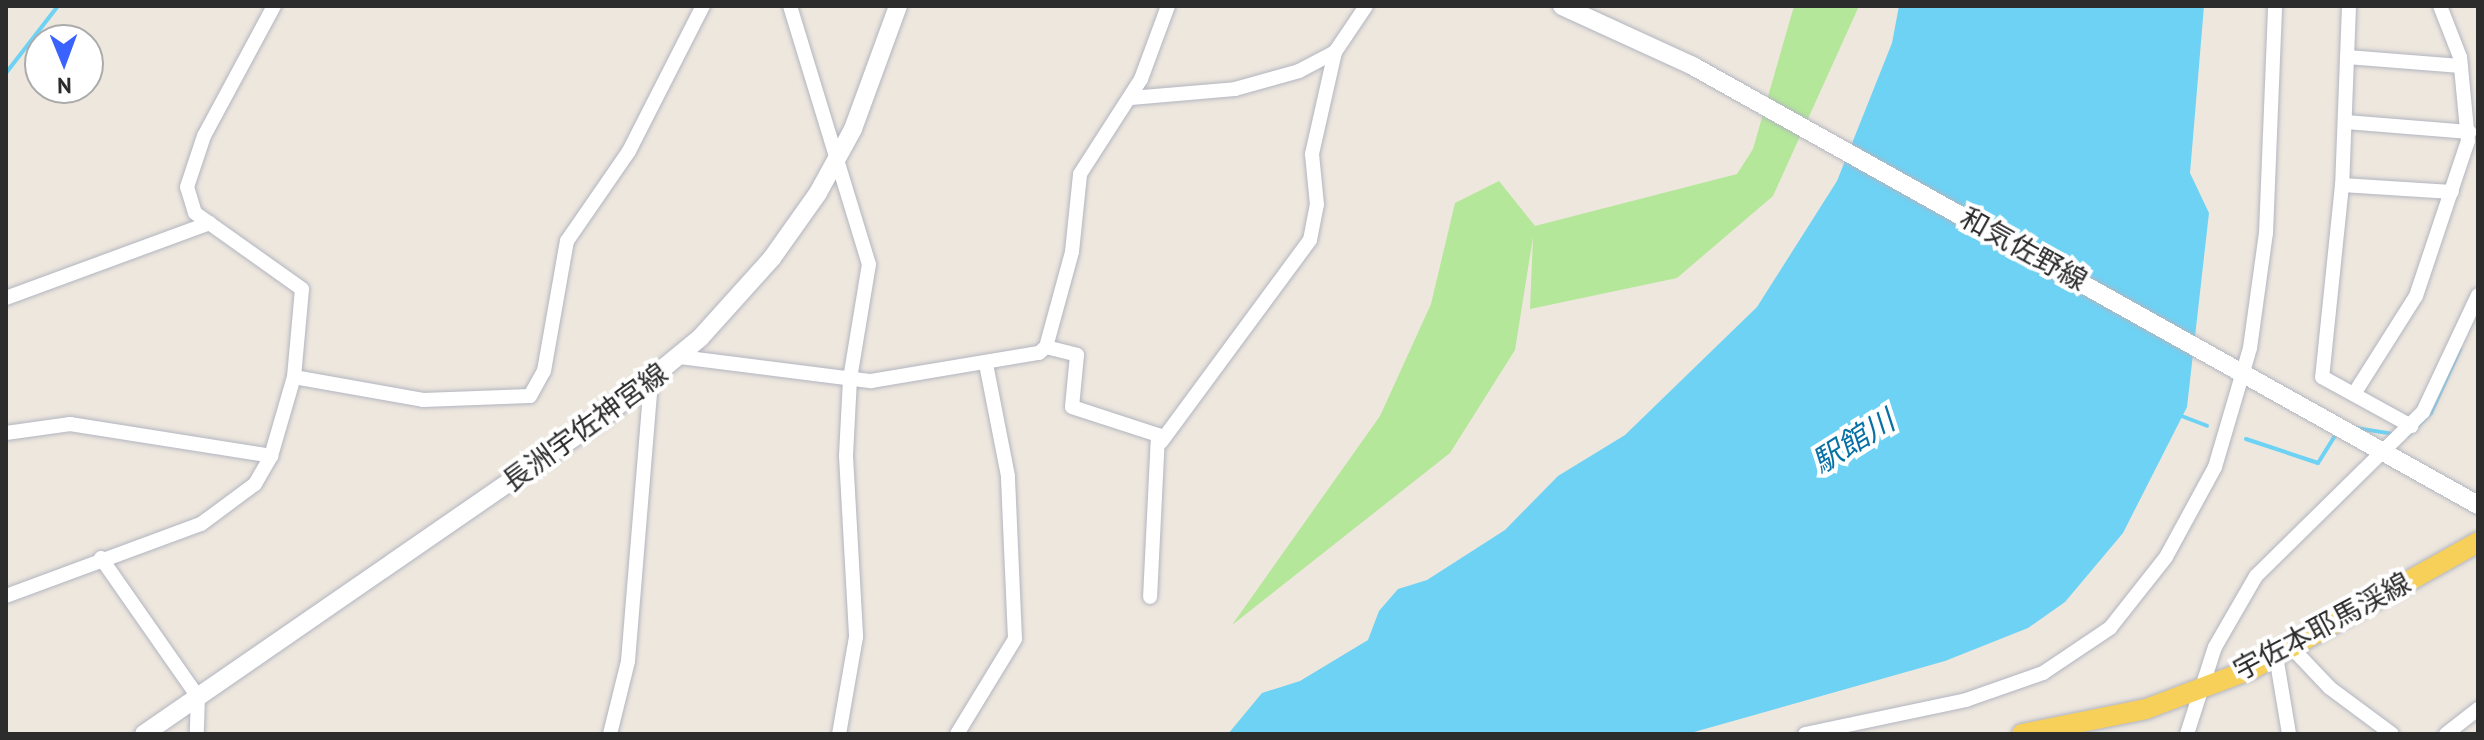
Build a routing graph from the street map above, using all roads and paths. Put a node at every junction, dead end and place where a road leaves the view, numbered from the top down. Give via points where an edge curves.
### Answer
1 (274, 6) edge
2 (703, 6) edge
3 (790, 6) edge
4 (898, 6) edge
5 (1168, 6) edge
6 (1366, 6) edge
7 (1562, 6) edge
8 (2275, 6) edge
9 (2349, 6) edge
10 (2440, 6) edge
11 (1335, 52) junction
12 (2347, 57) junction
13 (2461, 66) junction
14 (1131, 98) junction
15 (2346, 122) junction
16 (2470, 132) junction
17 (835, 163) junction
18 (2342, 185) junction
19 (2452, 192) junction
20 (210, 223) junction
21 (2478, 295) edge
22 (6, 298) edge
23 (1046, 347) junction
24 (680, 357) junction
25 (986, 364) junction
26 (2241, 371) junction
27 (294, 377) junction
28 (850, 379) junction
29 (651, 382) junction
30 (2354, 394) junction
31 (2411, 426) junction
32 (6, 433) edge
33 (1161, 442) junction
34 (2384, 452) junction
35 (271, 456) junction
36 (2478, 505) edge
37 (2478, 542) edge
38 (101, 558) junction
39 (6, 596) edge
40 (1150, 597) dead end
41 (2284, 652) junction
42 (2201, 689) junction
43 (198, 697) junction
44 (2478, 709) edge
45 (144, 734) edge
46 (197, 734) edge
47 (610, 734) edge
48 (839, 734) edge
49 (957, 734) edge
50 (1805, 734) edge
51 (2022, 734) edge
52 (2187, 734) edge
53 (2289, 734) edge
54 (2392, 734) edge
55 (2446, 734) edge

1 - 20 street via 189,177 190,206
2 - 27 street via 629,151 567,241 544,371 530,396 423,400
3 - 17 street
4 - 17 main road, 長洲宇佐神宮線 via 865,102
5 - 14 street via 1156,49
6 - 11 street
7 - 26 main road, 和気佐野線 via 1643,40
8 - 26 street via 2266,233
9 - 12 street
10 - 13 street
11 - 14 street via 1248,87
11 - 33 street via 1312,154 1317,205 1310,240
12 - 13 street
12 - 15 street
13 - 16 street
14 - 23 street via 1080,174 1072,252
15 - 16 street
15 - 18 street
16 - 19 street
17 - 24 main road, 長洲宇佐神宮線 via 772,258
17 - 28 street via 869,264
18 - 19 street
18 - 30 street via 2322,377
19 - 30 street via 2416,296
20 - 22 street
20 - 27 street via 302,289
21 - 31 street via 2433,398
23 - 25 street via 1029,357
23 - 33 street via 1077,355 1072,407 1153,431
24 - 28 street
24 - 29 main road, 長洲宇佐神宮線
25 - 28 street via 894,380
25 - 49 street via 1008,476 1015,639
26 - 34 main road, 和気佐野線
26 - 50 street via 2215,467 2188,519 2136,596 2085,648 1994,692
27 - 35 street
28 - 48 street via 846,456 856,637
29 - 43 main road, 長洲宇佐神宮線
29 - 47 street via 628,661
30 - 31 street
31 - 34 street
32 - 35 street via 70,424
33 - 40 street
34 - 36 main road, 和気佐野線
34 - 42 street via 2266,562 2219,640
35 - 38 street via 255,484 201,524
37 - 41 main road, 宇佐本耶馬渓線
38 - 39 street
38 - 43 street
41 - 42 main road, 宇佐本耶馬渓線
41 - 53 street
41 - 54 street
42 - 51 main road, 宇佐本耶馬渓線 via 2118,717
42 - 52 street
43 - 45 main road, 長洲宇佐神宮線
43 - 46 street
44 - 55 street

